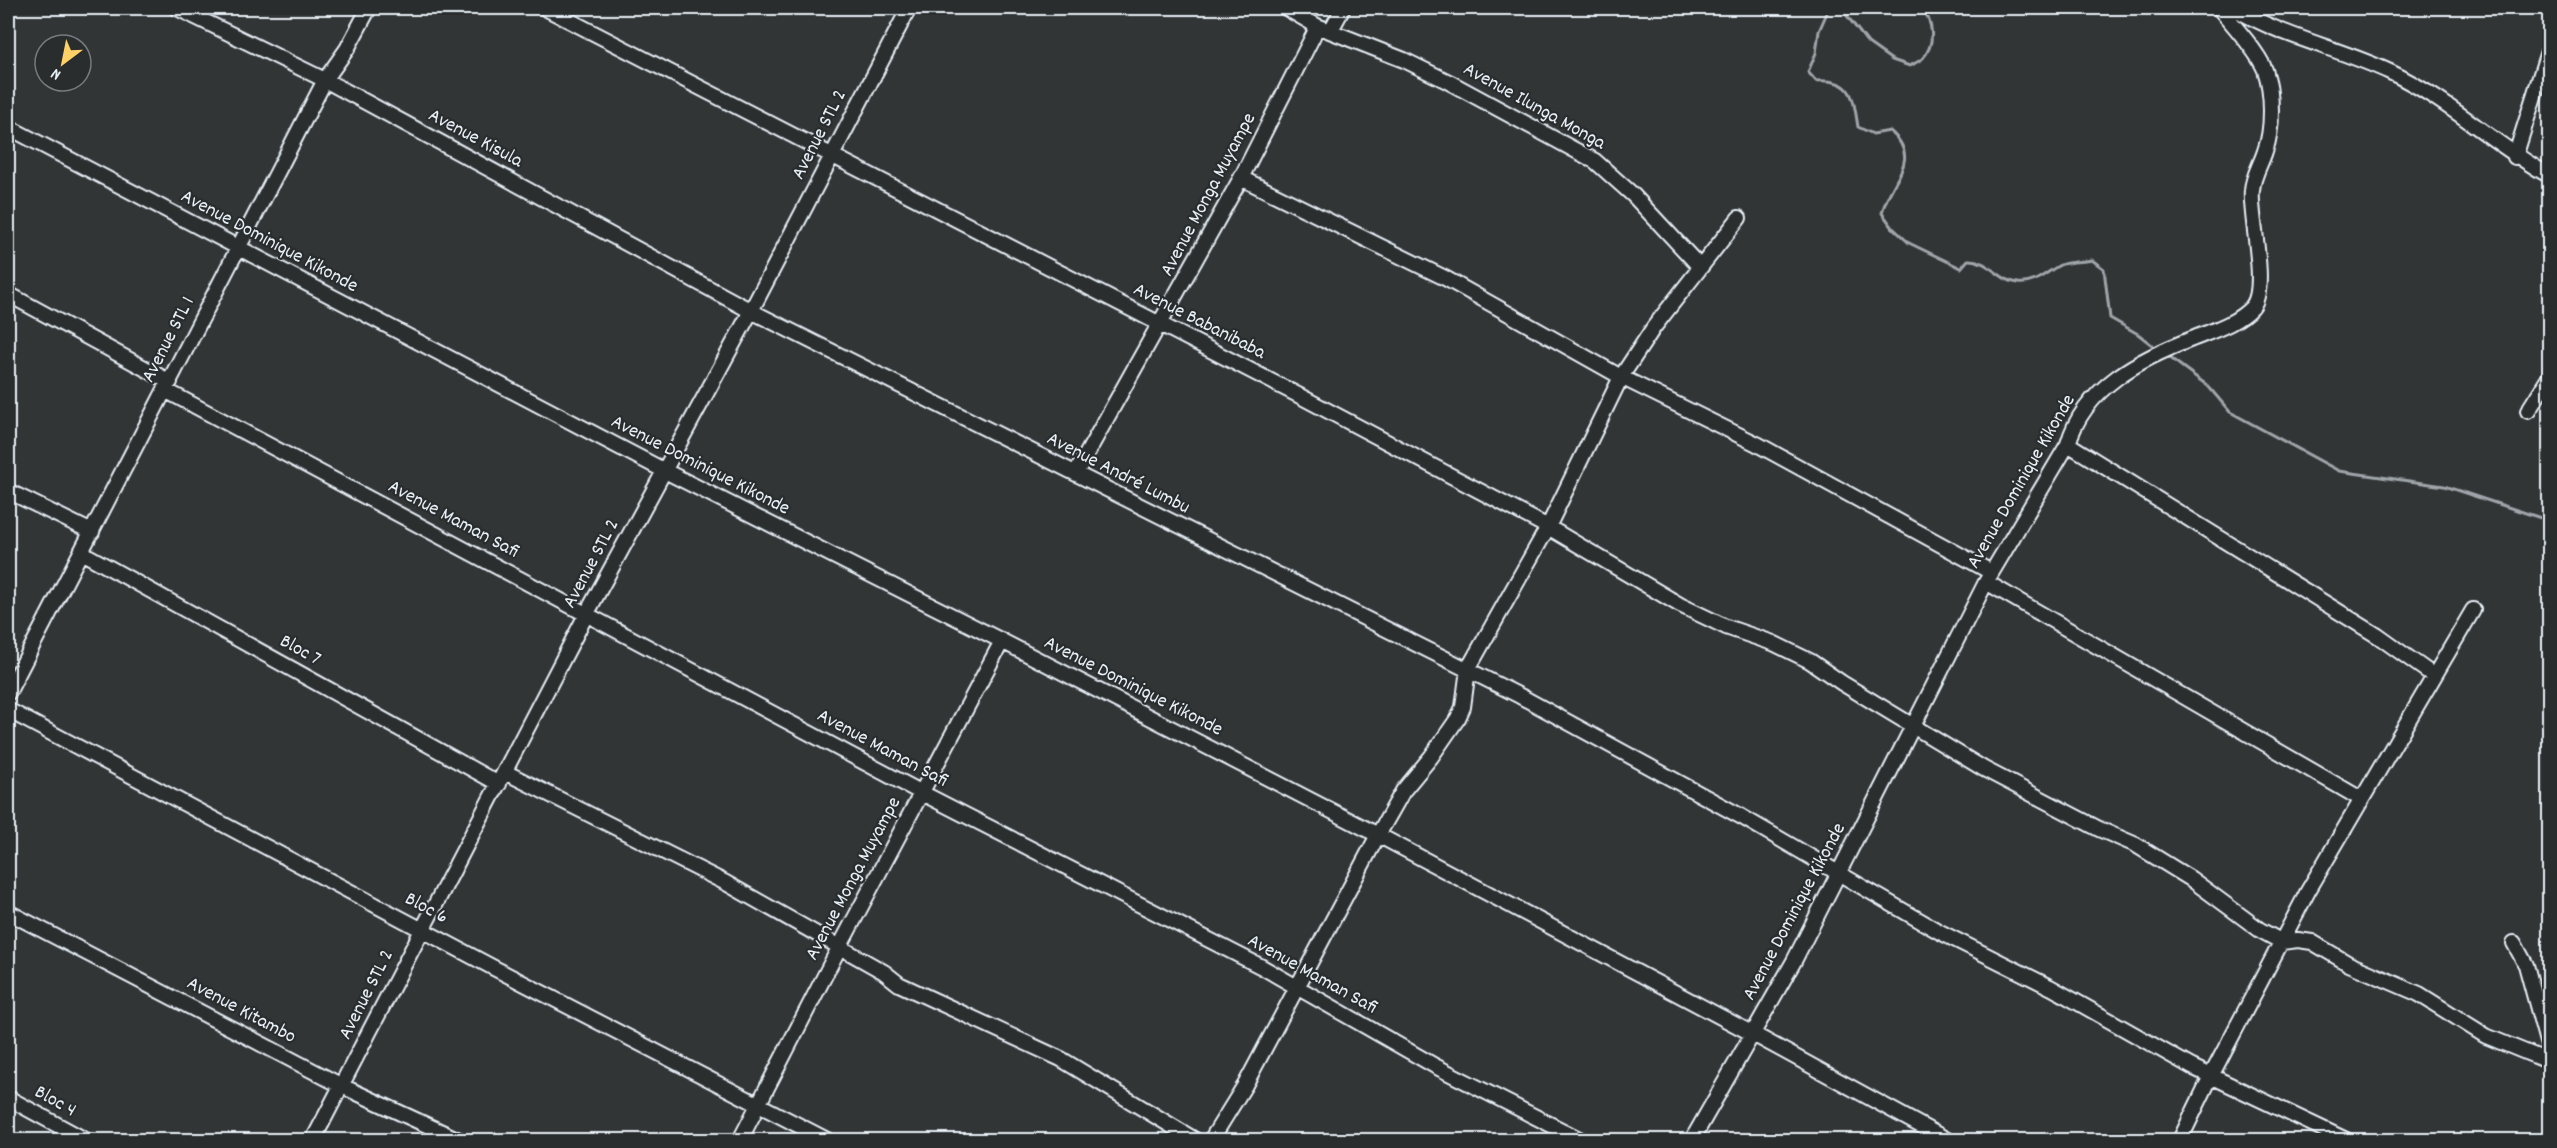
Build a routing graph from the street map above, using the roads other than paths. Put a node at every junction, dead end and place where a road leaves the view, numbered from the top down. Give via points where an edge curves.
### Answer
1 (177, 8) edge
2 (369, 8) edge
3 (545, 8) edge
4 (906, 8) edge
5 (1286, 8) edge
6 (1343, 8) edge
7 (2219, 8) edge
8 (2234, 8) edge
9 (1324, 28) junction
10 (2550, 45) edge
11 (325, 80) junction
12 (8, 127) edge
13 (831, 156) junction
14 (2515, 157) junction
15 (2550, 176) edge
16 (1241, 178) junction
17 (1739, 218) dead end
18 (238, 248) junction
19 (1700, 267) junction
20 (8, 294) edge
21 (752, 311) junction
22 (1161, 325) junction
23 (2550, 376) edge
24 (1621, 377) junction
25 (168, 386) junction
26 (2528, 411) dead end
27 (2068, 444) junction
28 (665, 471) junction
29 (1076, 473) junction
30 (8, 491) edge
31 (1548, 527) junction
32 (92, 532) junction
33 (81, 552) junction
34 (1989, 577) junction
35 (2473, 610) dead end
36 (587, 613) junction
37 (1002, 641) junction
38 (1468, 669) junction
39 (2434, 676) junction
40 (9, 686) edge
41 (8, 710) edge
42 (1913, 725) junction
43 (502, 778) junction
44 (922, 794) junction
45 (2361, 799) junction
46 (1378, 835) junction
47 (1839, 874) junction
48 (8, 912) edge
49 (423, 929) junction
50 (2282, 942) junction
51 (2514, 943) dead end
52 (839, 948) junction
53 (1298, 988) junction
54 (1753, 1034) junction
55 (2550, 1053) edge
56 (2550, 1062) edge
57 (2211, 1076) junction
58 (342, 1086) junction
59 (8, 1098) edge
60 (759, 1105) junction
61 (2550, 1137) edge
62 (85, 1140) edge
63 (313, 1140) edge
64 (459, 1140) edge
65 (740, 1140) edge
66 (826, 1140) edge
67 (1195, 1140) edge
68 (1211, 1140) edge
69 (1581, 1140) edge
70 (1692, 1140) edge
71 (1947, 1140) edge
72 (2180, 1140) edge
73 (2346, 1140) edge
74 (2547, 1140) edge

1 - 11 street, Avenue Kisula
2 - 11 street, Avenue STL 1
3 - 13 street, Avenue Babanibaba
4 - 13 street, Avenue STL 2
5 - 9 street
6 - 9 street, Avenue Monga Muyampe
7 - 27 street, Avenue Dominique Kikonde via 2264,69 2270,96 2266,150 2251,191 2259,273 2254,304 2237,321 2160,351 2105,386 2088,404
8 - 14 street via 2259,22 2388,71 2424,90
9 - 16 street, Avenue Monga Muyampe
9 - 19 street, Avenue Ilunga Monga via 1449,82 1595,161 1633,195
10 - 14 street
11 - 18 street, Avenue STL 1
11 - 21 street, Avenue Kisula
12 - 18 street, Avenue Dominique Kikonde
13 - 21 street, Avenue STL 2
13 - 22 street, Avenue Babanibaba
14 - 15 street
16 - 22 street, Avenue Monga Muyampe
16 - 24 street via 1445,278
17 - 19 street
18 - 25 street, Avenue STL 1
18 - 28 street, Avenue Dominique Kikonde
19 - 24 street
20 - 25 street, Avenue Maman Safi
21 - 28 street, Avenue STL 2
21 - 29 street, Avenue André Lumbu
22 - 29 street, Avenue Monga Muyampe
22 - 31 street, Avenue Babanibaba
23 - 26 street
24 - 31 street
24 - 34 street via 1757,444
25 - 32 street, Avenue STL 1
25 - 36 street, Avenue Maman Safi
27 - 34 street, Avenue Dominique Kikonde
27 - 39 street via 2378,636
28 - 36 street, Avenue STL 2
28 - 37 street, Avenue Dominique Kikonde
29 - 38 street, Avenue André Lumbu
30 - 32 street
31 - 38 street
31 - 42 street, Avenue Babanibaba via 1680,605 1810,661
32 - 33 street, Avenue STL 1
33 - 40 street, Avenue STL 1
33 - 43 street, Bloc 7
34 - 42 street, Avenue Dominique Kikonde
34 - 45 street
35 - 39 street
36 - 43 street, Avenue STL 2
36 - 44 street, Avenue Maman Safi
37 - 44 street, Avenue Monga Muyampe
37 - 46 street, Avenue Dominique Kikonde
38 - 46 street via 1458,718 1403,791
38 - 47 street, Avenue André Lumbu via 1609,743
39 - 45 street
41 - 49 street, Bloc 6
42 - 47 street, Avenue Dominique Kikonde
42 - 50 street, Avenue Babanibaba via 1984,769 2136,845
43 - 49 street, Avenue STL 2
43 - 52 street, Bloc 7 via 726,883
44 - 52 street, Avenue Monga Muyampe
44 - 53 street, Avenue Maman Safi
45 - 50 street
46 - 53 street
46 - 54 street, Avenue Dominique Kikonde
47 - 54 street, Avenue Dominique Kikonde
47 - 57 street, Avenue André Lumbu
48 - 58 street, Avenue Kitambo
49 - 58 street, Avenue STL 2
49 - 60 street, Bloc 6
50 - 56 street via 2312,942 2349,964 2419,994 2486,1036
50 - 57 street
51 - 55 street via 2526,965
52 - 60 street, Avenue Monga Muyampe
52 - 67 street, Bloc 7 via 899,984 1061,1059
53 - 68 street
53 - 69 street, Avenue Maman Safi via 1435,1066
54 - 70 street, Avenue Dominique Kikonde
54 - 71 street, Avenue Dominique Kikonde
57 - 72 street
57 - 73 street, Avenue André Lumbu
58 - 63 street, Avenue STL 2
58 - 64 street, Avenue Kitambo
59 - 62 street, Bloc 4
60 - 65 street, Avenue Monga Muyampe
60 - 66 street, Bloc 6
61 - 74 street

